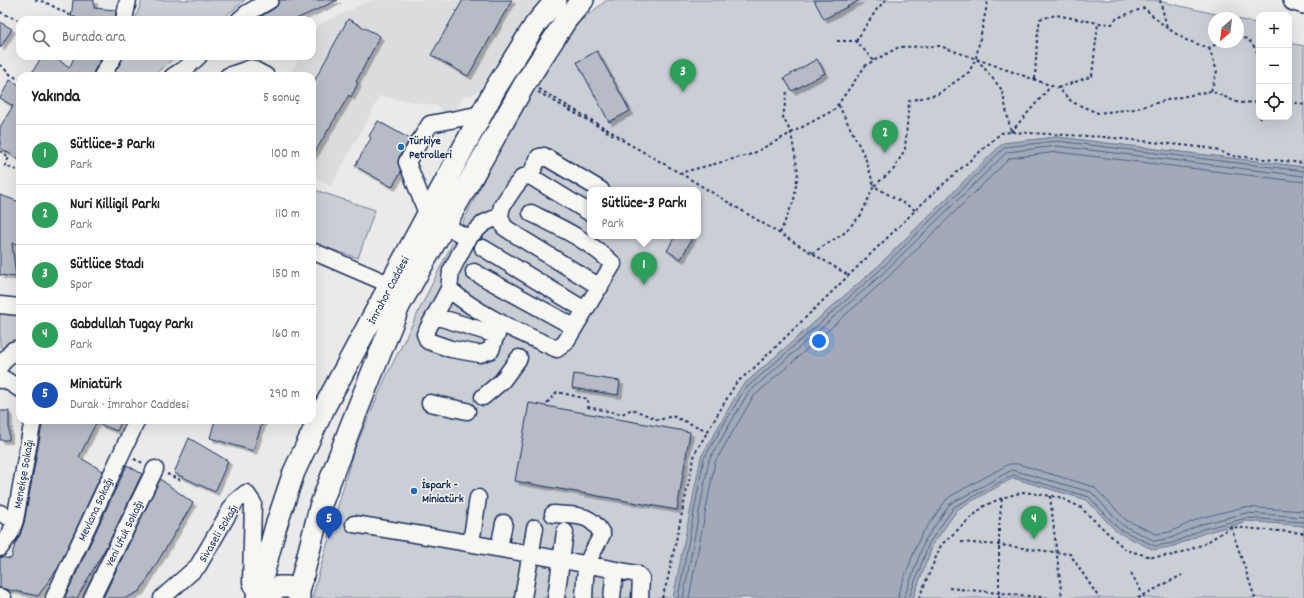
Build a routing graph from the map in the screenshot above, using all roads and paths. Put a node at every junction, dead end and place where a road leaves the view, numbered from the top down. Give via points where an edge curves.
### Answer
1 (35, 0) edge
2 (128, 0) edge
3 (270, 0) edge
4 (556, 0) edge
5 (583, 0) edge
6 (886, 0) edge
7 (988, 0) edge
8 (1160, 0) edge
9 (1294, 0) edge
10 (1304, 3) edge
11 (0, 12) edge
12 (71, 16) edge
13 (125, 16) edge
14 (244, 16) edge
15 (16, 19) edge
16 (1098, 23) junction
17 (1167, 28) junction
18 (1244, 37) edge
19 (837, 41) dead end
20 (856, 41) junction
21 (1208, 48) joint
22 (1256, 50) edge
23 (976, 58) junction
24 (112, 60) edge
25 (195, 60) edge
26 (874, 61) junction
27 (0, 65) edge
28 (104, 72) edge
29 (180, 72) edge
30 (240, 72) edge
31 (258, 72) edge
32 (16, 78) edge
33 (1035, 79) junction
34 (530, 85) junction
35 (1051, 86) junction
36 (1058, 88) junction
37 (787, 91) dead end
38 (1211, 91) junction
39 (1256, 102) edge
40 (1292, 102) edge
41 (838, 104) junction
42 (1304, 104) edge
43 (482, 114) junction
44 (1011, 132) junction
45 (791, 133) junction
46 (0, 151) edge
47 (1304, 164) edge
48 (16, 170) edge
49 (680, 173) junction
50 (530, 176) junction
51 (874, 186) junction
52 (596, 187) edge
53 (915, 210) junction
54 (587, 211) edge
55 (530, 213) dead end
56 (500, 216) junction
57 (436, 220) junction
58 (780, 233) junction
59 (468, 238) junction
60 (483, 248) dead end
61 (812, 253) junction
62 (316, 254) edge
63 (474, 272) dead end
64 (848, 275) junction
65 (391, 285) junction
66 (600, 287) junction
67 (449, 289) junction
68 (0, 305) edge
69 (16, 307) edge
70 (585, 310) junction
71 (435, 316) junction
72 (574, 327) junction
73 (498, 329) junction
74 (362, 338) junction
75 (383, 346) junction
76 (16, 349) edge
77 (520, 358) dead end
78 (0, 366) edge
79 (0, 380) edge
80 (16, 386) edge
81 (484, 397) dead end
82 (430, 403) dead end
83 (547, 403) dead end
84 (467, 411) dead end
85 (32, 424) edge
86 (135, 424) edge
87 (708, 431) junction
88 (155, 469) dead end
89 (1050, 496) junction
90 (478, 498) dead end
91 (1002, 498) junction
92 (0, 513) edge
93 (553, 514) dead end
94 (15, 520) junction
95 (504, 523) dead end
96 (354, 524) dead end
97 (1231, 527) junction
98 (535, 528) dead end
99 (566, 532) dead end
100 (1304, 533) edge
101 (961, 542) dead end
102 (471, 543) junction
103 (999, 545) junction
104 (0, 548) edge
105 (499, 548) junction
106 (1056, 553) junction
107 (530, 554) junction
108 (561, 559) junction
109 (587, 564) junction
110 (615, 570) junction
111 (1131, 573) dead end
112 (1182, 575) dead end
113 (949, 588) dead end
114 (998, 593) junction
115 (299, 594) edge
116 (1144, 597) edge
117 (54, 598) edge
118 (92, 598) edge
119 (162, 598) edge
120 (257, 598) edge
121 (266, 598) edge
122 (523, 598) edge
123 (556, 598) edge
124 (584, 598) edge
125 (612, 598) edge
126 (640, 598) edge
127 (662, 598) edge
128 (919, 598) edge
129 (999, 598) edge
130 (1050, 598) edge
131 (1062, 598) edge
132 (1099, 598) edge
133 (1138, 598) edge
134 (1255, 598) edge

1 - 12 path via 45,2
2 - 13 street
3 - 14 street
4 - 43 main road, İmrahor Caddesi via 535,25
5 - 34 main road, İmrahor Caddesi via 566,20
6 - 20 path
7 - 23 path
8 - 17 path
9 - 10 main road
11 - 15 path
16 - 17 path via 1112,24 1117,18 1144,8
16 - 33 path via 1056,15 1040,19
16 - 36 path via 1092,76
17 - 21 path via 1186,40
18 - 22 path
19 - 20 path
20 - 26 path
21 - 38 path via 1217,71
23 - 26 path via 940,46 899,47
23 - 33 path
23 - 44 path via 1002,90
23 - 51 path via 969,72 954,84 938,94 909,102 905,149 894,169
24 - 28 street
25 - 29 street
26 - 41 path via 866,65
27 - 32 path
30 - 31 street via 251,68
33 - 35 path
34 - 49 path
34 - 49 path
34 - 57 main road, İmrahor Caddesi
35 - 36 path
35 - 44 path
36 - 38 path via 1072,102 1098,113 1134,109
37 - 45 path via 783,117
38 - 39 path via 1239,103
40 - 42 path
41 - 45 path via 834,110
41 - 51 path via 865,157
43 - 57 main road, İmrahor Caddesi
43 - 57 street via 430,124 407,162
44 - 47 path via 1104,137 1209,148 1234,156
44 - 53 path via 1001,133
45 - 49 path via 752,154
45 - 58 path via 798,172 794,200
46 - 48 path via 9,157 5,166
49 - 58 path
50 - 52 street via 539,157 544,156
50 - 54 street
50 - 56 street via 524,177 514,188 502,206
51 - 53 path
51 - 61 path via 861,215 843,234
53 - 64 path
55 - 66 street via 602,253 613,264
56 - 59 street via 484,223
56 - 66 street via 504,227
57 - 59 street
57 - 65 main road, İmrahor Caddesi
57 - 75 main road, İmrahor Caddesi
58 - 61 path
59 - 67 street via 451,271
60 - 70 street
61 - 64 path
62 - 65 street
63 - 72 street
64 - 87 path via 736,383
65 - 74 main road, İmrahor Caddesi
66 - 70 street
67 - 71 street
67 - 73 street
68 - 69 street
70 - 72 street
71 - 73 street
71 - 73 street via 425,334 428,341 451,349 480,354 491,350
72 - 73 street via 565,343 556,349
74 - 75 main road
74 - 120 main road, İmrahor Caddesi via 325,406 294,472 275,529
75 - 115 main road, İmrahor Caddesi via 320,507
76 - 78 street
77 - 81 street via 502,381
79 - 80 street via 4,379
82 - 84 street
83 - 87 path via 557,392 588,399 588,407 622,414 632,409 659,420 672,416
85 - 94 street, Menekşe Sokağı
86 - 117 street, Mevlana Sokağı
87 - 127 path via 695,453
88 - 118 street, Yeni Ufuk Sokağı
89 - 91 path via 1023,492
89 - 97 path via 1059,497 1080,507 1126,550 1151,557 1174,555 1204,544
89 - 106 path
90 - 102 street
91 - 103 path
91 - 128 path via 984,506 941,545
92 - 94 street
93 - 109 street via 586,517 597,524 602,534
94 - 104 street, Menekşe Sokağı via 12,532
95 - 105 street
96 - 102 street
97 - 100 path
97 - 134 path
98 - 107 street
99 - 108 street
101 - 103 path
102 - 105 street
103 - 106 path
103 - 114 path
105 - 107 street
106 - 131 path
106 - 132 path via 1070,554
107 - 108 street
107 - 122 street
108 - 109 street
108 - 123 street
109 - 110 street
109 - 124 street
110 - 125 street
110 - 126 street via 637,574 641,578
111 - 116 path
112 - 116 path
113 - 114 path
114 - 129 path
114 - 130 path
115 - 121 main road via 288,587 278,587
116 - 133 path
119 - 120 street, Sivaseli Sokağı via 198,566 235,502 246,493 252,502 251,582

